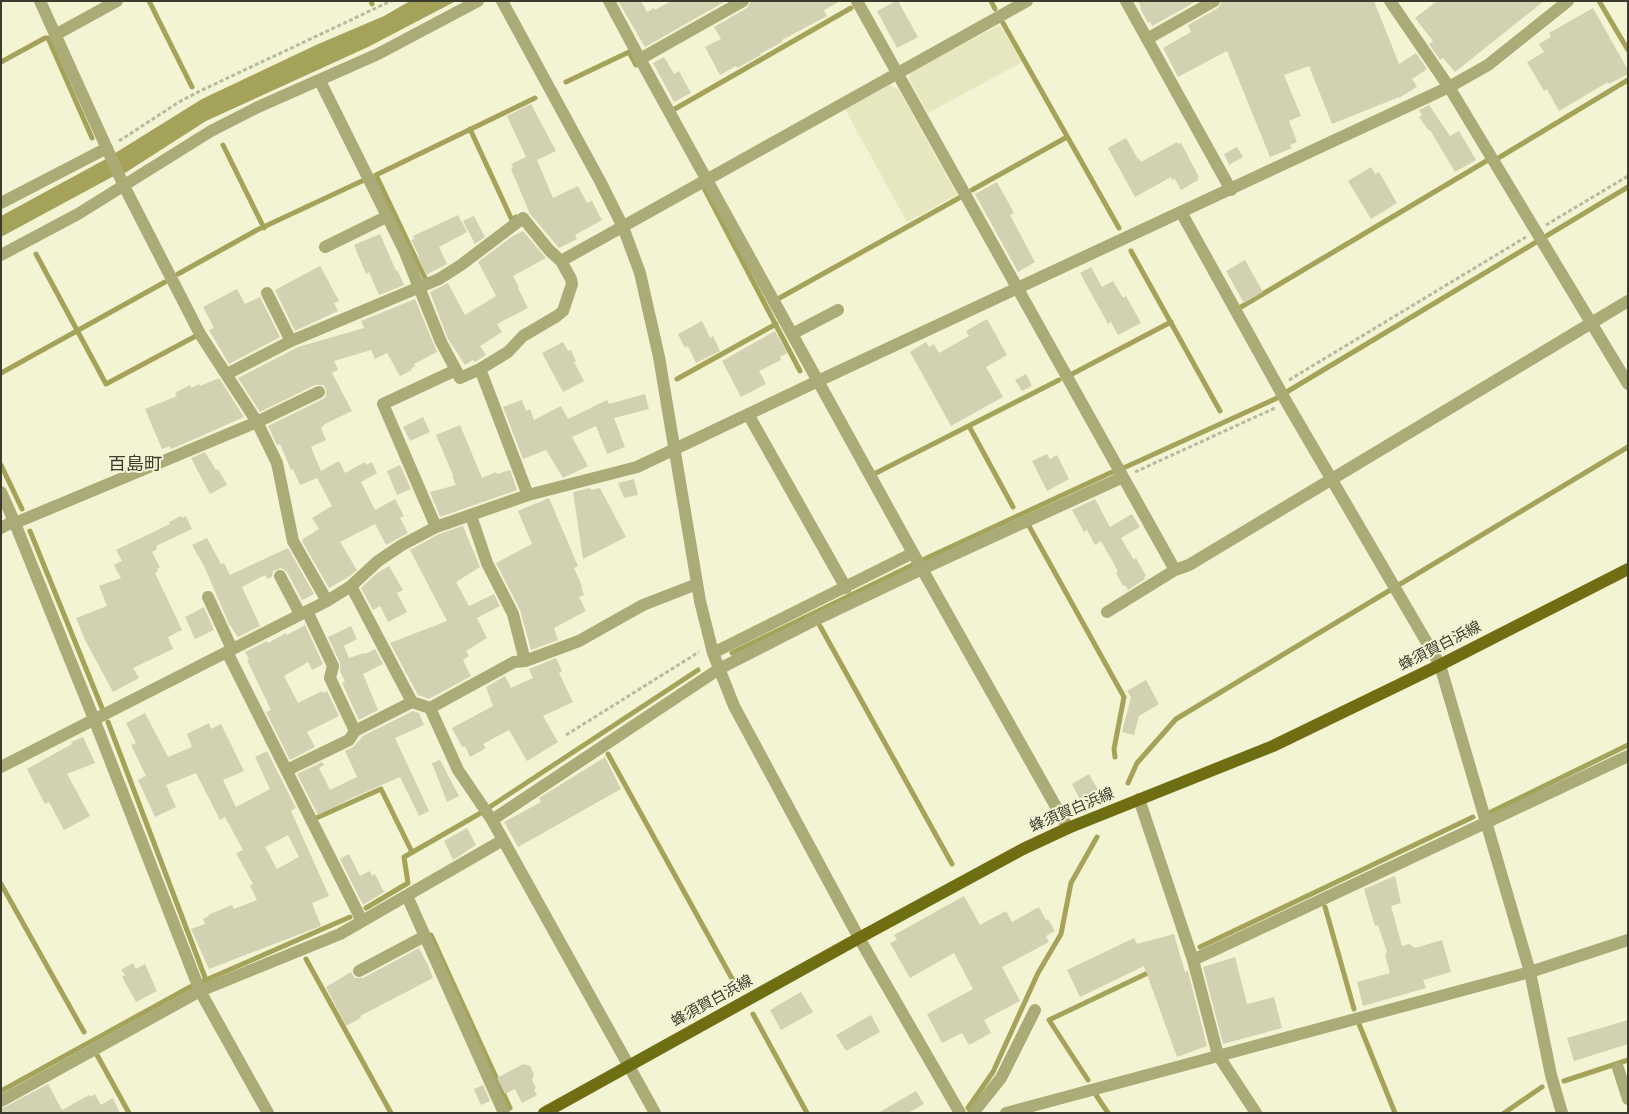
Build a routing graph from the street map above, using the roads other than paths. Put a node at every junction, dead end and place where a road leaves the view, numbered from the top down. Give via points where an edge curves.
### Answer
1 (40, 1) edge
2 (117, 1) edge
3 (478, 1) edge
4 (502, 1) edge
5 (609, 1) edge
6 (743, 1) edge
7 (857, 1) edge
8 (1027, 1) edge
9 (1126, 1) edge
10 (1214, 1) edge
11 (1390, 1) edge
12 (1568, 1) edge
13 (56, 35) junction
14 (1146, 39) junction
15 (640, 59) junction
16 (898, 74) junction
17 (320, 81) junction
18 (1449, 87) junction
19 (108, 150) junction
20 (706, 180) junction
21 (122, 182) junction
22 (1231, 190) junction
23 (1, 203) edge
24 (1181, 212) junction
25 (388, 216) junction
26 (623, 227) junction
27 (325, 247) dead end
28 (1, 255) edge
29 (561, 261) junction
30 (420, 287) junction
31 (1017, 288) junction
32 (267, 293) dead end
33 (1628, 302) edge
34 (838, 310) dead end
35 (1591, 323) junction
36 (792, 334) junction
37 (291, 341) junction
38 (480, 369) junction
39 (456, 370) junction
40 (226, 374) junction
41 (818, 381) junction
42 (1628, 384) edge
43 (319, 392) dead end
44 (748, 414) junction
45 (257, 422) junction
46 (674, 450) junction
47 (1120, 472) junction
48 (1332, 479) junction
49 (1, 492) edge
50 (528, 495) junction
51 (471, 516) junction
52 (15, 522) junction
53 (1, 528) edge
54 (436, 528) junction
55 (918, 561) junction
56 (1628, 569) edge
57 (1175, 570) junction
58 (280, 576) dead end
59 (697, 584) junction
60 (351, 586) junction
61 (846, 588) junction
62 (208, 596) dead end
63 (327, 601) junction
64 (1107, 612) dead end
65 (304, 613) junction
66 (712, 649) junction
67 (230, 650) junction
68 (525, 661) junction
69 (1440, 665) junction
70 (718, 669) junction
71 (412, 702) junction
72 (430, 708) junction
73 (94, 719) junction
74 (355, 731) junction
75 (1628, 756) edge
76 (1, 767) edge
77 (287, 770) junction
78 (1139, 799) junction
79 (488, 814) junction
80 (1486, 822) junction
81 (1068, 828) junction
82 (503, 840) junction
83 (407, 896) junction
84 (362, 921) junction
85 (425, 936) junction
86 (859, 938) junction
87 (1628, 940) edge
88 (1193, 960) junction
89 (359, 971) dead end
90 (1530, 972) junction
91 (198, 986) junction
92 (1035, 1010) dead end
93 (1218, 1055) junction
94 (629, 1065) junction
95 (1618, 1068) dead end
96 (1628, 1099) edge
97 (1, 1101) edge
98 (1558, 1111) edge
99 (268, 1113) edge
100 (504, 1113) edge
101 (544, 1113) edge
102 (655, 1113) edge
103 (960, 1113) edge
104 (973, 1113) edge
105 (1006, 1113) edge
106 (1256, 1113) edge

1 - 13 street
2 - 13 street
3 - 17 street
4 - 26 street
5 - 15 street
6 - 15 street
7 - 16 street
8 - 16 street
9 - 14 street
10 - 14 street
11 - 18 street
12 - 18 street via 1488,65
13 - 19 street
14 - 22 street
15 - 20 street
16 - 20 street
16 - 31 street
17 - 21 street via 258,107
17 - 25 street
18 - 22 street
18 - 35 street
19 - 21 street
19 - 23 street
20 - 26 street
20 - 36 street
21 - 28 street via 78,214
21 - 40 street via 200,334
22 - 24 street
24 - 31 street
24 - 48 street
25 - 27 street
25 - 30 street
26 - 29 street
26 - 46 street via 640,273 653,324
29 - 30 street via 524,218 461,265
29 - 38 street via 572,279 563,311
30 - 37 street
30 - 39 street via 441,342
31 - 41 street
31 - 47 street
32 - 37 street
33 - 35 street
34 - 36 street
35 - 42 street
35 - 48 street
36 - 41 street
37 - 40 street
38 - 39 street via 460,378
38 - 50 street
39 - 54 street via 383,404
40 - 45 street
41 - 44 street
41 - 55 street
43 - 45 street
44 - 46 street
44 - 61 street
45 - 52 street
45 - 63 street via 277,463 293,541
46 - 50 street via 637,467
46 - 59 street
47 - 55 street
47 - 57 street
48 - 57 street via 1189,565
48 - 69 street
49 - 52 street
50 - 51 street
51 - 54 street
51 - 68 street via 487,563 513,614
52 - 53 street
52 - 73 street
54 - 60 street via 378,561
55 - 61 street
55 - 70 street
55 - 81 street
56 - 69 main road, 蜂須賀白浜線
57 - 64 street
58 - 65 street
59 - 66 street
59 - 68 street via 643,606 579,640
60 - 63 street
60 - 71 street
61 - 66 street
62 - 67 street
63 - 65 street
65 - 67 street
65 - 74 street via 333,666 330,678
66 - 70 street
67 - 73 street
67 - 77 street
68 - 72 street via 514,662
69 - 78 main road, 蜂須賀白浜線 via 1273,746
69 - 80 street
70 - 79 street
70 - 86 street via 747,732
71 - 72 street
71 - 74 street
72 - 79 street via 458,770
73 - 76 street
73 - 91 street
74 - 77 street via 349,740
75 - 80 street
77 - 84 street
78 - 81 main road, 蜂須賀白浜線
78 - 88 street
79 - 82 street
80 - 88 street
80 - 90 street
81 - 86 main road, 蜂須賀白浜線
82 - 83 street
82 - 94 street
83 - 84 street
83 - 85 street
84 - 91 street via 340,934
85 - 89 street
85 - 100 street
86 - 94 main road, 蜂須賀白浜線
86 - 103 street
87 - 90 street
88 - 93 street
90 - 93 street
90 - 98 street
91 - 97 street
91 - 99 street
92 - 104 street via 1001,1078
93 - 105 street
93 - 106 street
94 - 101 main road, 蜂須賀白浜線
94 - 102 street
95 - 96 street

